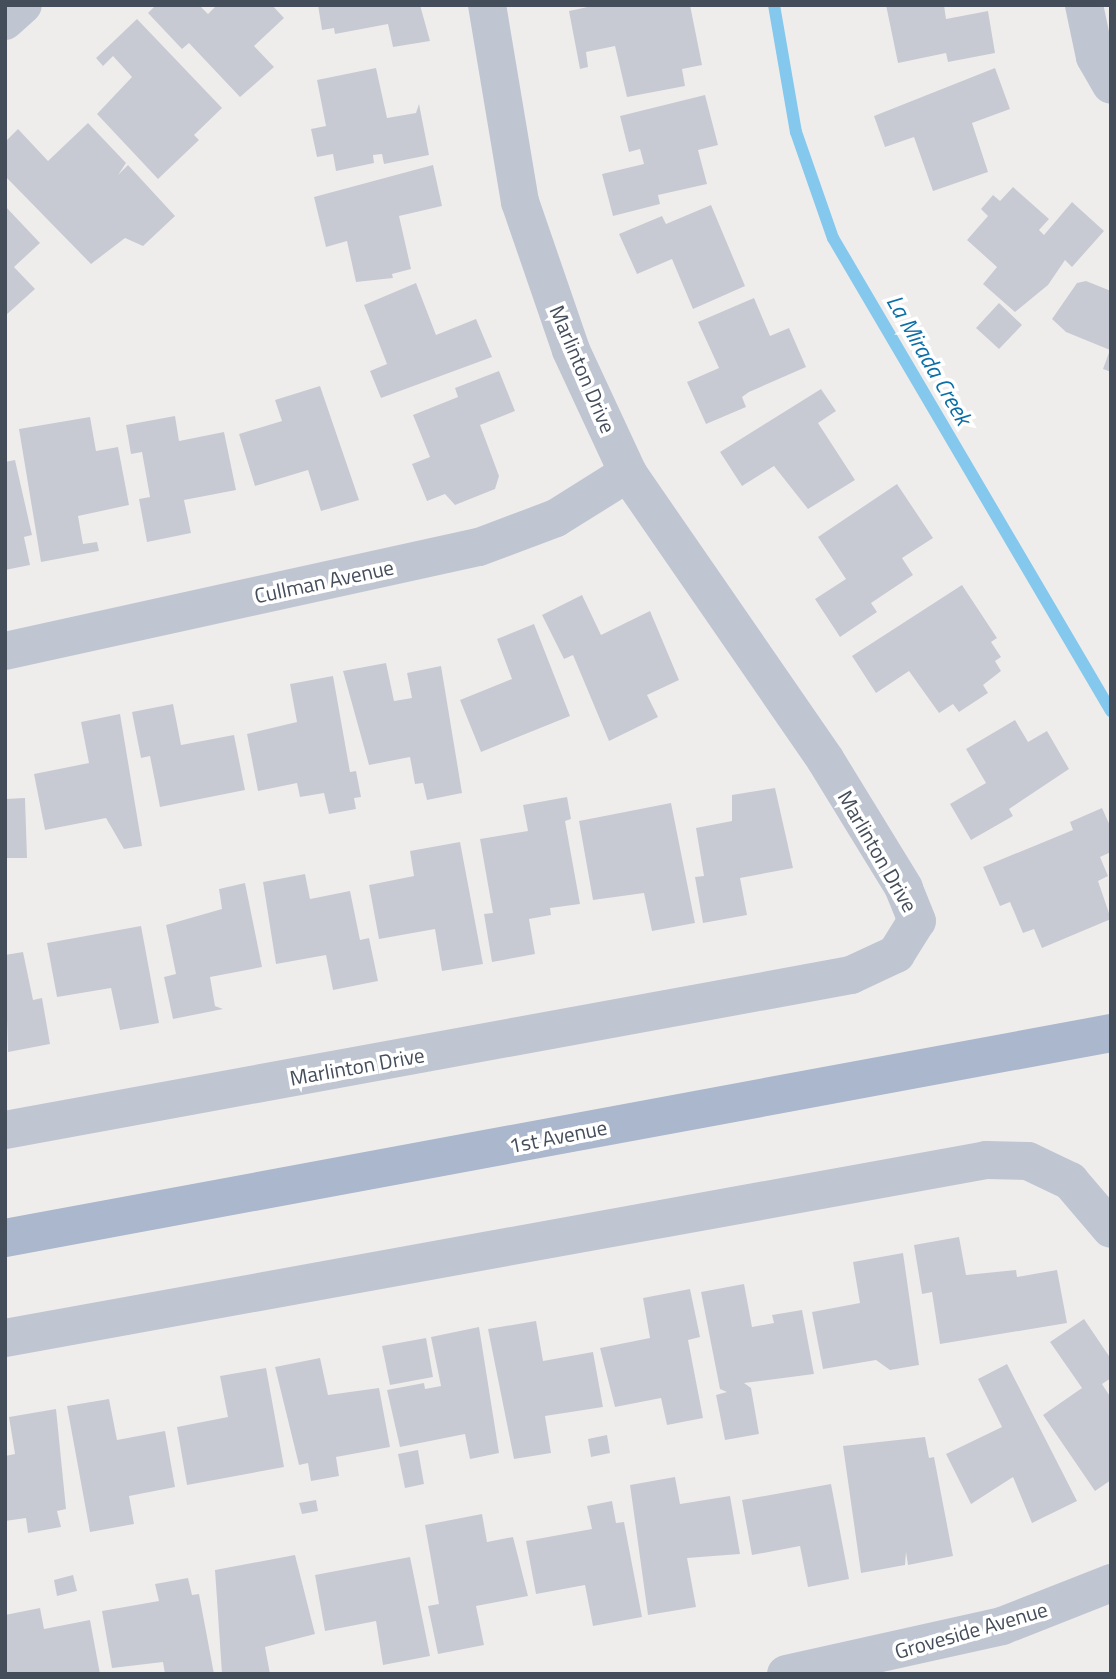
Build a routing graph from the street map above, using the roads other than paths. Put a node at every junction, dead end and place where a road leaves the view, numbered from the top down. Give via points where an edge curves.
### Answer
1 (23, 5) edge
2 (487, 5) edge
3 (1084, 5) edge
4 (5, 21) edge
5 (1111, 85) edge
6 (628, 473) junction
7 (5, 652) edge
8 (1111, 1033) edge
9 (5, 1130) edge
10 (1111, 1229) edge
11 (5, 1238) edge
12 (5, 1338) edge
13 (1111, 1583) edge
14 (786, 1674) edge

1 - 4 street
2 - 6 street, Marlinton Drive via 520,202 571,350
3 - 5 street via 1095,57
6 - 7 street, Cullman Avenue via 556,518 480,547
6 - 9 street, Marlinton Drive via 825,759 904,888 917,921 897,954 851,975
8 - 11 main road, 1st Avenue
10 - 12 street via 1070,1181 1028,1161 986,1160
13 - 14 street, Groveside Avenue via 1002,1626

